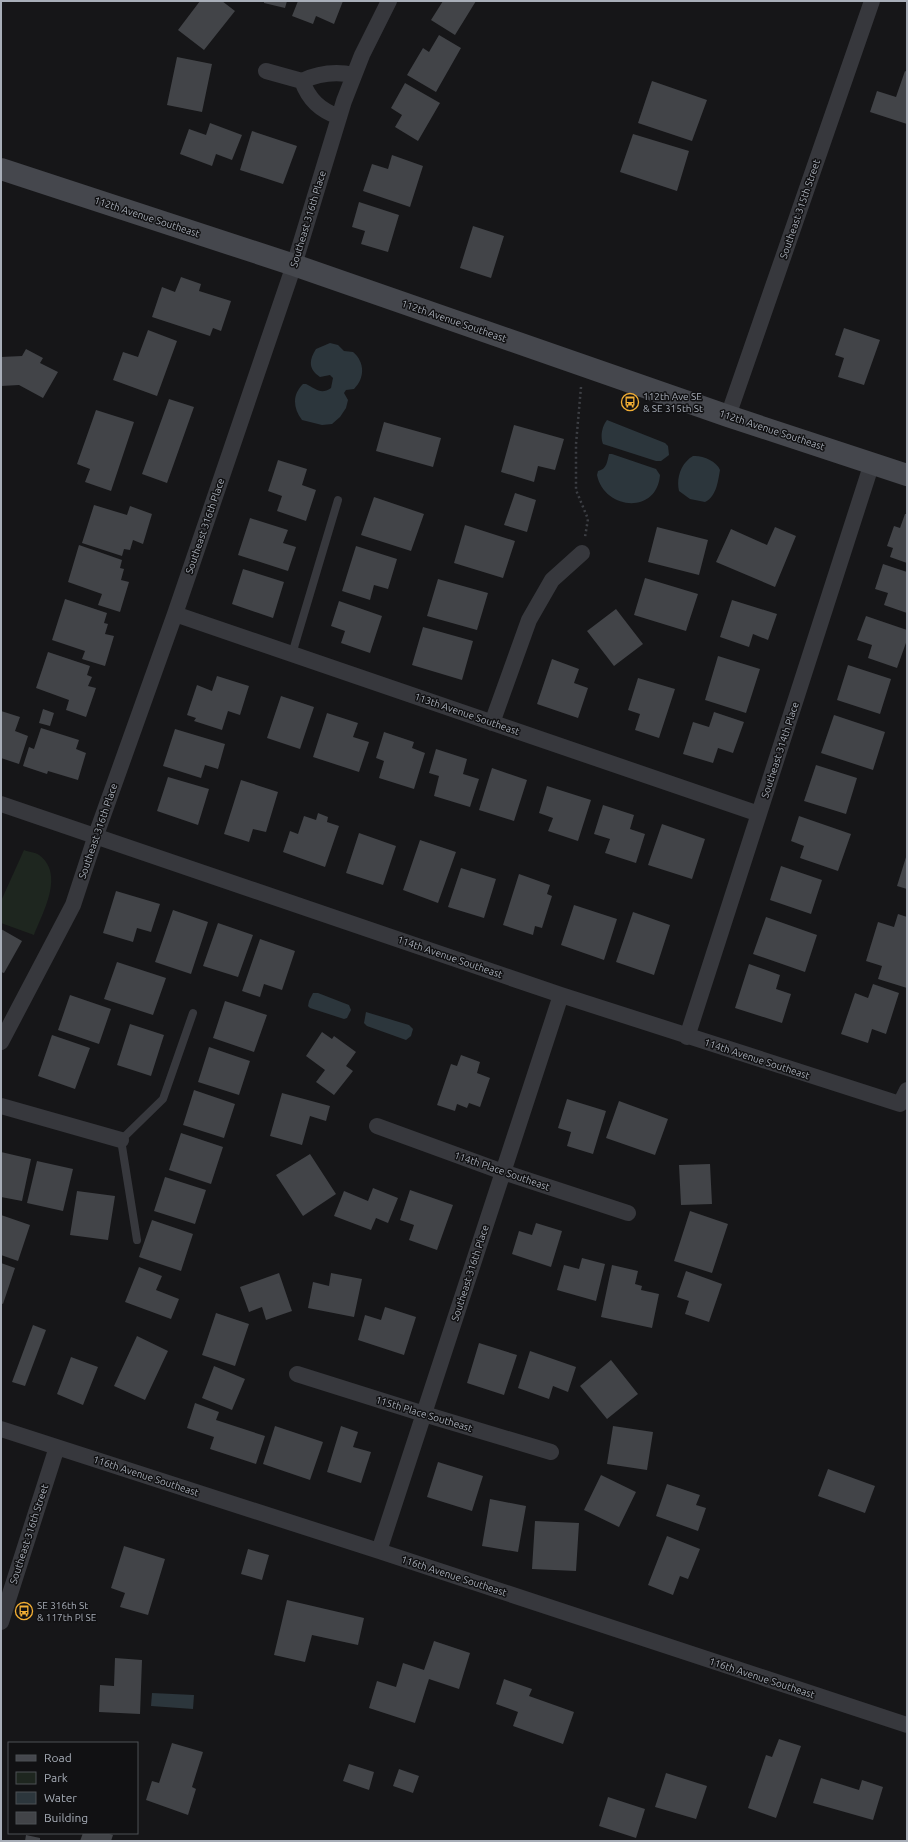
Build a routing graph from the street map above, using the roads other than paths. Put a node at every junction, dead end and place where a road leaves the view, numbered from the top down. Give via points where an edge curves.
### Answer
1 (389, 1) edge
2 (872, 1) edge
3 (266, 71) dead end
4 (354, 75) junction
5 (302, 81) junction
6 (339, 117) junction
7 (1, 169) edge
8 (294, 265) junction
9 (728, 416) junction
10 (872, 463) junction
11 (907, 475) edge
12 (338, 500) dead end
13 (582, 553) road end
14 (175, 614) junction
15 (292, 654) junction
16 (492, 723) junction
17 (1, 804) edge
18 (759, 814) junction
19 (96, 835) junction
20 (561, 995) junction
21 (192, 1013) dead end
22 (687, 1037) junction
23 (1, 1042) edge
24 (907, 1090) edge
25 (1, 1106) edge
26 (377, 1126) dead end
27 (121, 1140) junction
28 (503, 1172) junction
29 (628, 1213) dead end
30 (137, 1240) dead end
31 (297, 1374) dead end
32 (424, 1414) junction
33 (1, 1429) edge
34 (57, 1447) junction
35 (552, 1452) dead end
36 (379, 1551) junction
37 (1, 1622) edge
38 (907, 1726) edge

1 - 4 street, Southeast 316th Place
2 - 9 street, Southeast 315th Street
3 - 5 street
4 - 5 street via 322,74
4 - 6 street, Southeast 316th Place
5 - 6 street via 313,102 329,114
6 - 8 street, Southeast 316th Place
7 - 8 street, 112th Avenue Southeast
8 - 9 street, 112th Avenue Southeast
8 - 14 street, Southeast 316th Place
9 - 10 street, 112th Avenue Southeast
10 - 11 street, 112th Avenue Southeast
10 - 18 street, Southeast 314th Place
12 - 15 lane
13 - 16 street via 552,580 529,620
14 - 15 street, 113th Avenue Southeast
14 - 19 street, Southeast 316th Place
15 - 16 street, 113th Avenue Southeast
16 - 18 street, 113th Avenue Southeast
17 - 19 street, 114th Avenue Southeast
18 - 22 street, Southeast 314th Place
19 - 20 street, 114th Avenue Southeast
19 - 23 street, Southeast 316th Place via 73,905
20 - 22 street, 114th Avenue Southeast
20 - 28 street, Southeast 316th Place
21 - 27 lane via 163,1098
22 - 24 street, 114th Avenue Southeast via 900,1104
25 - 27 street
26 - 28 street, 114th Place Southeast
27 - 30 lane
28 - 29 street, 114th Place Southeast
28 - 32 street, Southeast 316th Place
31 - 32 street, 115th Place Southeast
32 - 35 street, 115th Place Southeast
32 - 36 street, Southeast 316th Place
33 - 34 street, 116th Avenue Southeast
34 - 36 street, 116th Avenue Southeast
34 - 37 street, Southeast 316th Street
36 - 38 street, 116th Avenue Southeast

